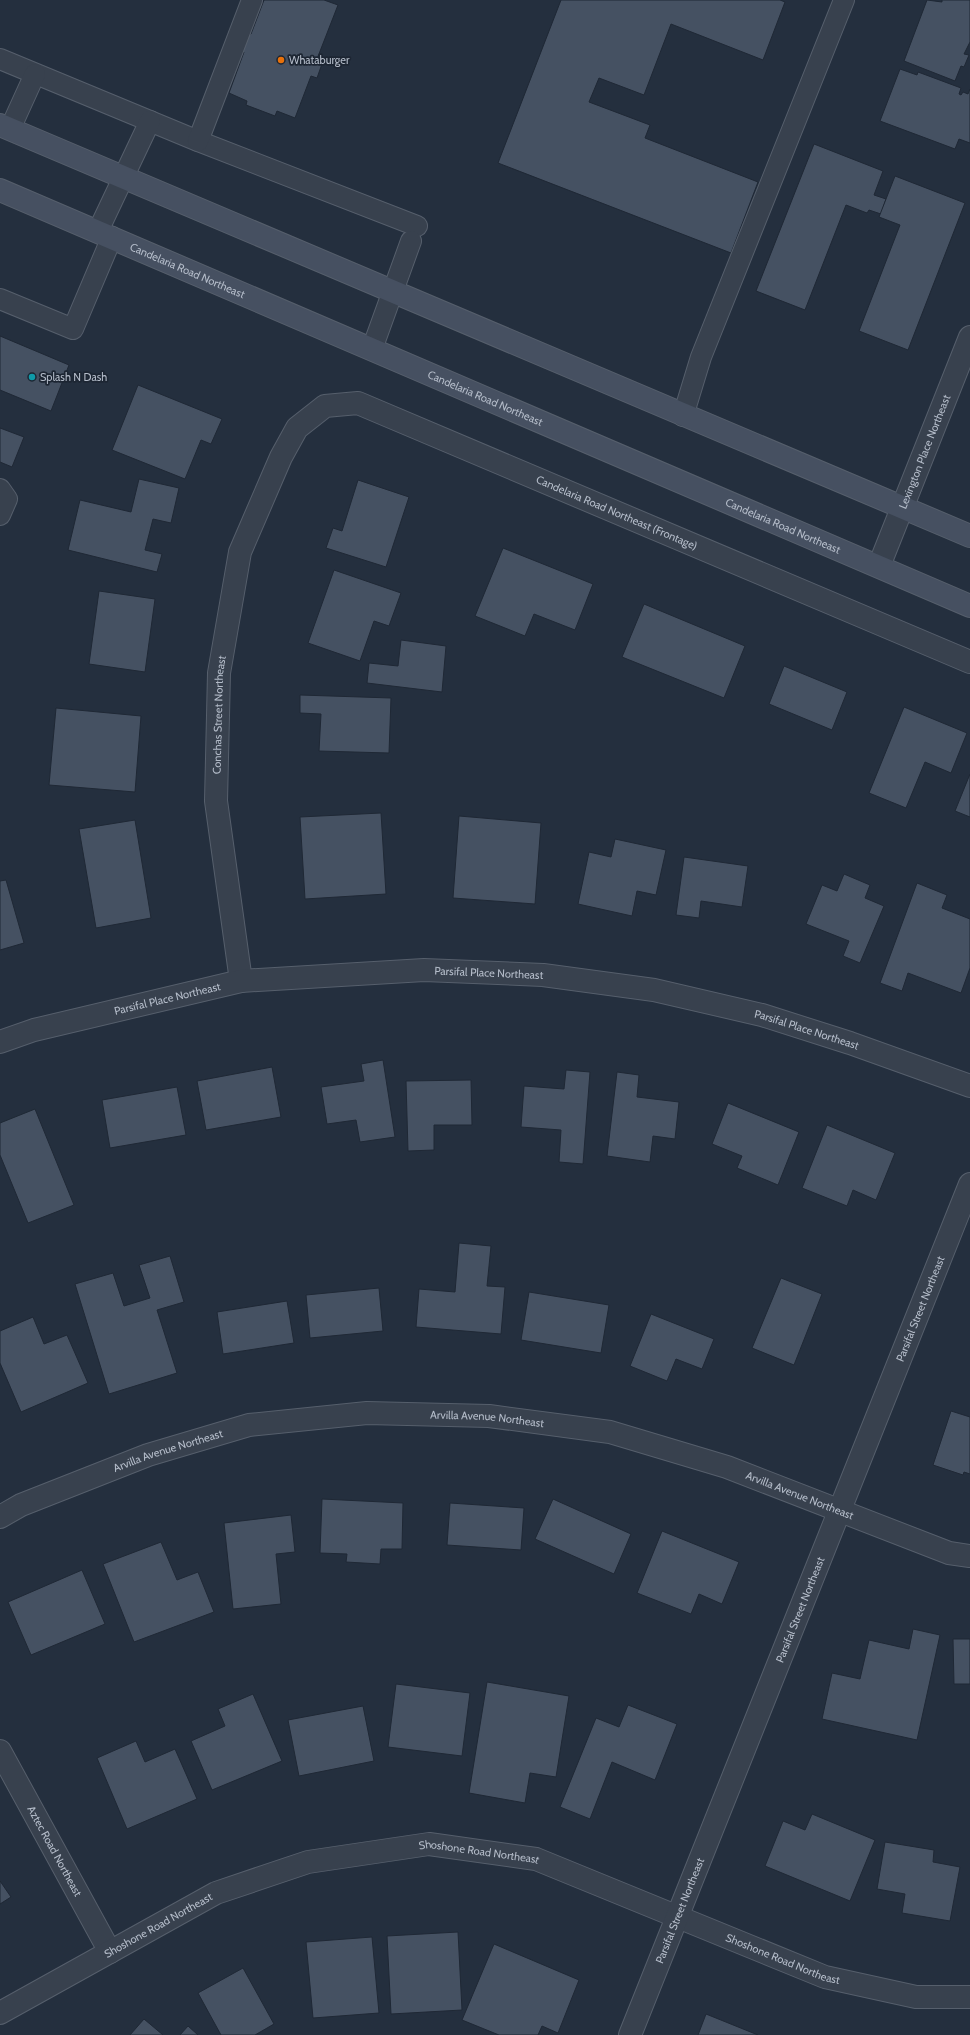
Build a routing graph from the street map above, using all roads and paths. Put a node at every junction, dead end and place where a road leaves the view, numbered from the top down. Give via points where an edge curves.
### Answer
1 (252, 0) edge
2 (844, 0) edge
3 (0, 59) edge
4 (36, 74) junction
5 (150, 121) junction
6 (5, 127) edge
7 (198, 141) junction
8 (123, 177) junction
9 (0, 190) edge
10 (105, 234) junction
11 (392, 292) junction
12 (0, 299) edge
13 (970, 337) edge
14 (372, 349) junction
15 (683, 416) junction
16 (281, 458) joint
17 (0, 489) edge
18 (902, 509) junction
19 (0, 515) edge
20 (970, 536) edge
21 (879, 566) junction
22 (970, 606) edge
23 (970, 662) edge
24 (241, 981) junction
25 (0, 1042) edge
26 (970, 1086) edge
27 (970, 1184) edge
28 (840, 1511) junction
29 (0, 1517) edge
30 (970, 1556) edge
31 (0, 1751) edge
32 (678, 1916) junction
33 (110, 1952) junction
34 (970, 1997) edge
35 (0, 2013) edge
36 (630, 2035) edge

1 - 7 lane
2 - 15 lane via 702,357
3 - 4 lane
4 - 5 lane
4 - 6 lane
5 - 7 lane
5 - 8 lane
6 - 8 main road
7 - 11 lane via 414,234
8 - 10 lane
8 - 11 main road
9 - 10 main road, Candelaria Road Northeast
10 - 12 lane via 73,329
10 - 14 main road, Candelaria Road Northeast
11 - 14 lane
11 - 15 main road
13 - 18 street, Lexington Place Northeast
14 - 21 main road, Candelaria Road Northeast
15 - 18 main road
16 - 23 street, Candelaria Road Northeast (Frontage) via 297,428 325,406 358,403
16 - 24 street, Conchas Street Northeast via 240,552 219,673 216,801
17 - 19 lane via 7,500
18 - 20 main road
18 - 21 street, Lexington Place Northeast
21 - 22 main road, Candelaria Road Northeast
24 - 25 street, Parsifal Place Northeast via 34,1030
24 - 26 street, Parsifal Place Northeast via 424,970 543,975 654,990 762,1015
27 - 28 street, Parsifal Street Northeast
28 - 29 street, Arvilla Avenue Northeast via 728,1467 610,1432 489,1416 367,1413 249,1425 148,1455 20,1505
28 - 30 street, Arvilla Avenue Northeast via 949,1553
28 - 32 street, Parsifal Street Northeast
31 - 33 street, Aztec Road Northeast
32 - 33 street, Shoshone Road Northeast via 536,1859 429,1844 308,1862 216,1893
32 - 34 street, Shoshone Road Northeast via 825,1977 916,1997
32 - 36 street, Parsifal Street Northeast
33 - 35 street, Shoshone Road Northeast

